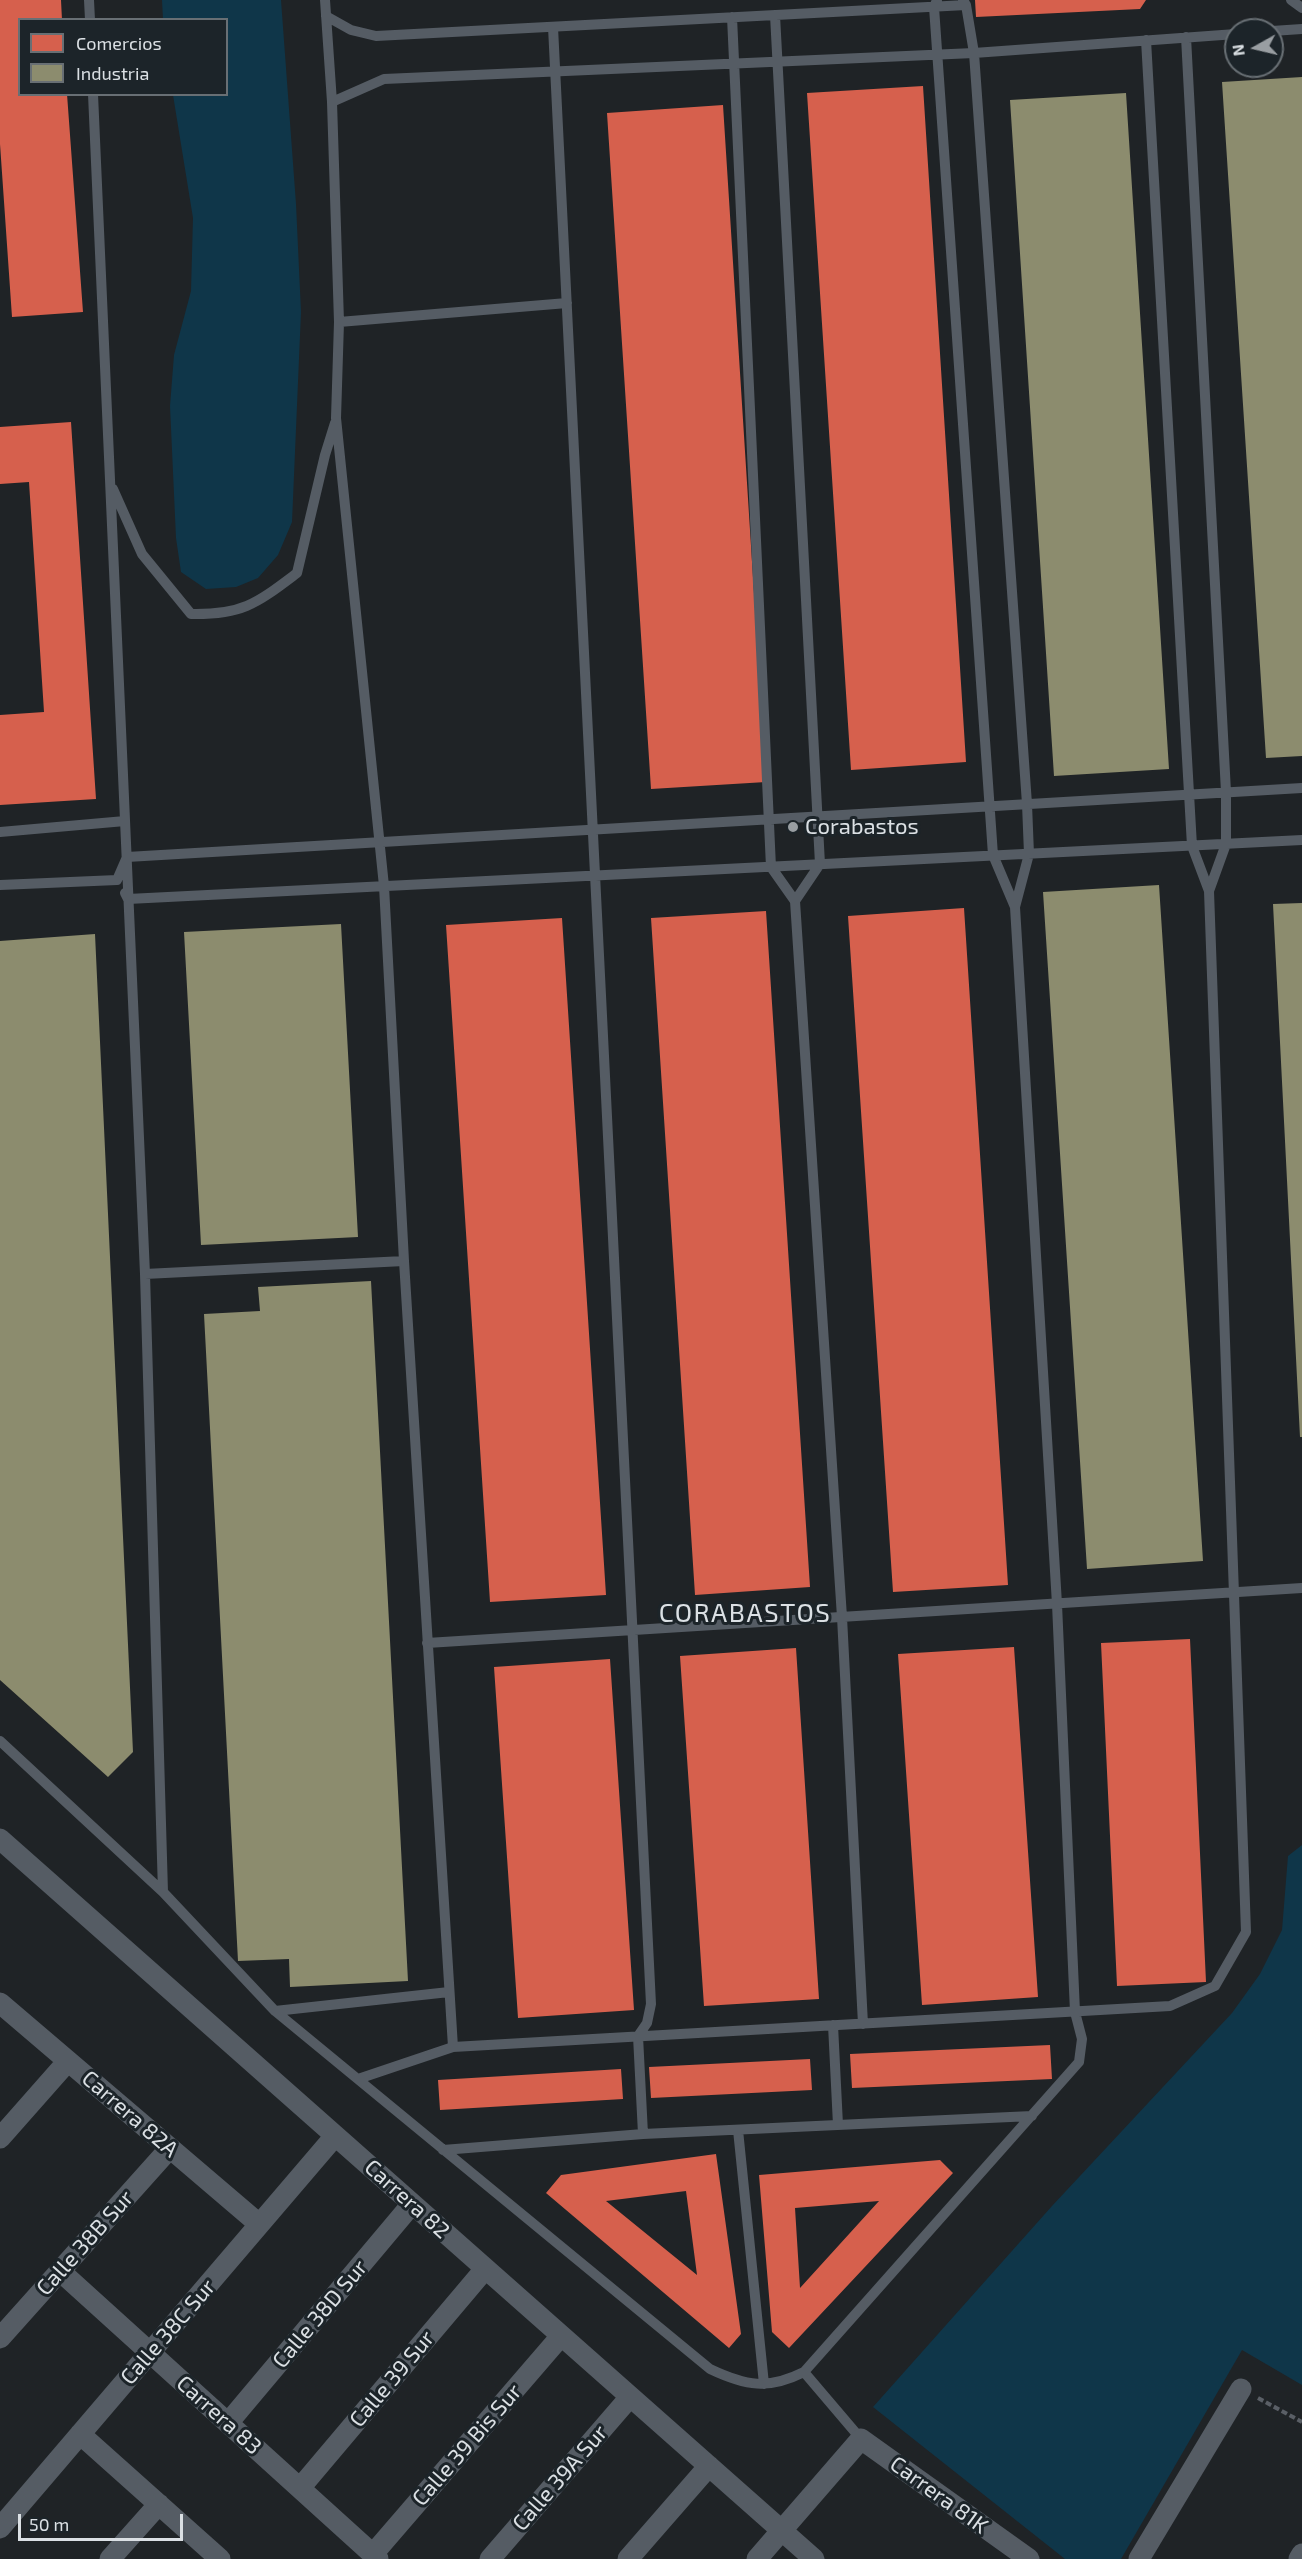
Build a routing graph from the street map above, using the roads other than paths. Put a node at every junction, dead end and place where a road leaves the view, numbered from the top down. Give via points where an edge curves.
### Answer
1 (325, 0) edge
2 (1291, 0) edge
3 (91, 2) edge
4 (964, 2) edge
5 (935, 3) edge
6 (1302, 8) edge
7 (776, 15) junction
8 (326, 16) junction
9 (732, 17) junction
10 (90, 18) edge
11 (553, 27) junction
12 (1302, 29) edge
13 (1284, 30) edge
14 (1224, 35) edge
15 (1186, 37) junction
16 (1146, 40) junction
17 (974, 53) junction
18 (937, 55) junction
19 (778, 61) junction
20 (735, 63) junction
21 (556, 71) junction
22 (93, 96) edge
23 (332, 102) junction
24 (567, 303) junction
25 (339, 322) junction
26 (336, 418) junction
27 (110, 483) junction
28 (1302, 788) edge
29 (1226, 792) junction
30 (1190, 794) junction
31 (1027, 804) junction
32 (990, 806) junction
33 (818, 816) junction
34 (770, 819) junction
35 (125, 821) junction
36 (592, 830) junction
37 (0, 832) edge
38 (1302, 840) edge
39 (379, 843) junction
40 (1226, 844) junction
41 (1192, 846) junction
42 (1029, 854) junction
43 (993, 855) junction
44 (127, 857) junction
45 (820, 864) junction
46 (771, 867) junction
47 (594, 875) junction
48 (117, 880) junction
49 (0, 885) edge
50 (384, 886) junction
51 (1209, 891) junction
52 (128, 898) junction
53 (795, 901) junction
54 (1016, 907) junction
55 (404, 1262) junction
56 (145, 1274) junction
57 (1302, 1588) edge
58 (1235, 1592) junction
59 (1057, 1604) junction
60 (842, 1617) junction
61 (632, 1630) junction
62 (427, 1643) junction
63 (0, 1741) edge
64 (0, 1839) edge
65 (164, 1892) junction
66 (449, 1992) junction
67 (0, 2003) edge
68 (275, 2011) junction
69 (1075, 2012) junction
70 (863, 2024) junction
71 (833, 2025) junction
72 (638, 2036) junction
73 (453, 2047) junction
74 (68, 2061) junction
75 (358, 2079) junction
76 (1032, 2116) junction
77 (837, 2125) junction
78 (738, 2130) junction
79 (643, 2134) junction
80 (335, 2136) junction
81 (0, 2138) edge
82 (170, 2148) junction
83 (443, 2150) junction
84 (412, 2204) junction
85 (259, 2224) junction
86 (485, 2269) junction
87 (60, 2271) junction
88 (561, 2336) junction
89 (0, 2338) edge
90 (150, 2353) junction
91 (804, 2372) junction
92 (764, 2384) junction
93 (1241, 2389) road end
94 (630, 2397) junction
95 (228, 2423) junction
96 (80, 2434) junction
97 (856, 2435) junction
98 (709, 2466) junction
99 (300, 2488) junction
100 (159, 2504) junction
101 (0, 2528) edge
102 (782, 2531) junction
103 (1302, 2554) edge
104 (375, 2557) edge
105 (110, 2559) edge
106 (220, 2559) edge
107 (490, 2559) edge
108 (628, 2559) edge
109 (757, 2559) edge
110 (814, 2559) edge
111 (1029, 2559) edge
112 (1139, 2559) edge
113 (1299, 2559) edge

1 - 8 lane
2 - 6 lane
3 - 10 lane
4 - 5 lane
4 - 17 lane
5 - 7 lane
5 - 18 lane
7 - 9 lane
7 - 19 lane
8 - 11 lane via 351,30 376,36
8 - 23 lane
9 - 11 lane
9 - 20 lane
11 - 21 lane
12 - 13 lane
14 - 15 lane
15 - 16 lane
15 - 29 lane
16 - 17 lane
16 - 30 lane
17 - 18 lane
17 - 31 lane
18 - 19 lane
18 - 32 lane
19 - 20 lane
19 - 33 lane
20 - 21 lane
20 - 34 lane
21 - 23 lane via 384,79
21 - 24 lane
22 - 27 lane
23 - 25 lane
24 - 25 lane
24 - 36 lane
25 - 26 lane
26 - 27 lane via 297,573 246,608 219,615 191,614 142,554
26 - 39 lane
27 - 35 lane
28 - 29 lane
29 - 30 lane
29 - 40 lane
30 - 31 lane
30 - 41 lane
31 - 32 lane
31 - 42 lane
32 - 33 lane
32 - 43 lane
33 - 34 lane
33 - 45 lane
34 - 36 lane
34 - 46 lane
35 - 37 lane
35 - 44 lane
36 - 39 lane
36 - 47 lane
38 - 40 lane
39 - 44 lane
39 - 50 lane
40 - 41 lane
40 - 51 lane
41 - 42 lane
41 - 51 lane
42 - 43 lane
42 - 54 lane
43 - 45 lane
43 - 54 lane
44 - 48 lane
44 - 52 lane
45 - 46 lane
45 - 53 lane
46 - 47 lane
46 - 53 lane
47 - 50 lane
47 - 61 lane
48 - 49 lane
48 - 52 lane
50 - 52 lane
50 - 55 lane
51 - 58 lane
52 - 56 lane
53 - 60 lane
54 - 59 lane
55 - 56 lane
55 - 62 lane
56 - 65 lane
57 - 58 lane
58 - 59 lane
58 - 69 lane via 1246,1932 1215,1986 1170,2006
59 - 60 lane
59 - 69 lane
60 - 61 lane
60 - 70 lane
61 - 62 lane
61 - 72 lane via 651,2004 647,2023
62 - 66 lane
63 - 65 lane
64 - 80 street, Carrera 82
65 - 68 lane
66 - 68 lane
66 - 73 lane
67 - 74 street, Carrera 82A
68 - 75 lane
69 - 70 lane
69 - 76 lane via 1082,2039 1079,2062
70 - 71 lane
71 - 72 lane
71 - 77 lane
72 - 73 lane
72 - 79 lane
73 - 75 lane
74 - 81 street
74 - 82 street, Carrera 82A
75 - 83 lane
76 - 77 lane
76 - 91 lane
77 - 78 lane
78 - 79 lane
78 - 92 lane
79 - 83 lane
80 - 84 street, Carrera 82
80 - 85 street, Calle 38C Sur
82 - 85 street, Carrera 82A
82 - 87 street, Calle 38B Sur
83 - 92 lane via 710,2369 736,2381
84 - 86 street, Carrera 82
84 - 95 street, Calle 38D Sur
85 - 90 street, Calle 38C Sur
86 - 88 street, Carrera 82
86 - 99 street, Calle 39 Sur
87 - 89 street, Calle 38B Sur
87 - 90 street, Carrera 83
88 - 94 street, Carrera 82
88 - 104 street, Calle 39 Bis Sur
90 - 95 street, Carrera 83
90 - 96 street, Calle 38C Sur
91 - 92 lane
91 - 97 lane
93 - 112 street
94 - 98 street, Carrera 82
94 - 107 street, Calle 39A Sur
95 - 99 street, Carrera 83
96 - 100 street
96 - 101 street, Calle 38C Sur
97 - 102 street
97 - 111 street, Carrera 81K
98 - 102 street, Carrera 82
98 - 108 street
99 - 104 street, Carrera 83
100 - 105 street
100 - 106 street
102 - 109 street
102 - 110 street, Carrera 82
103 - 113 street

